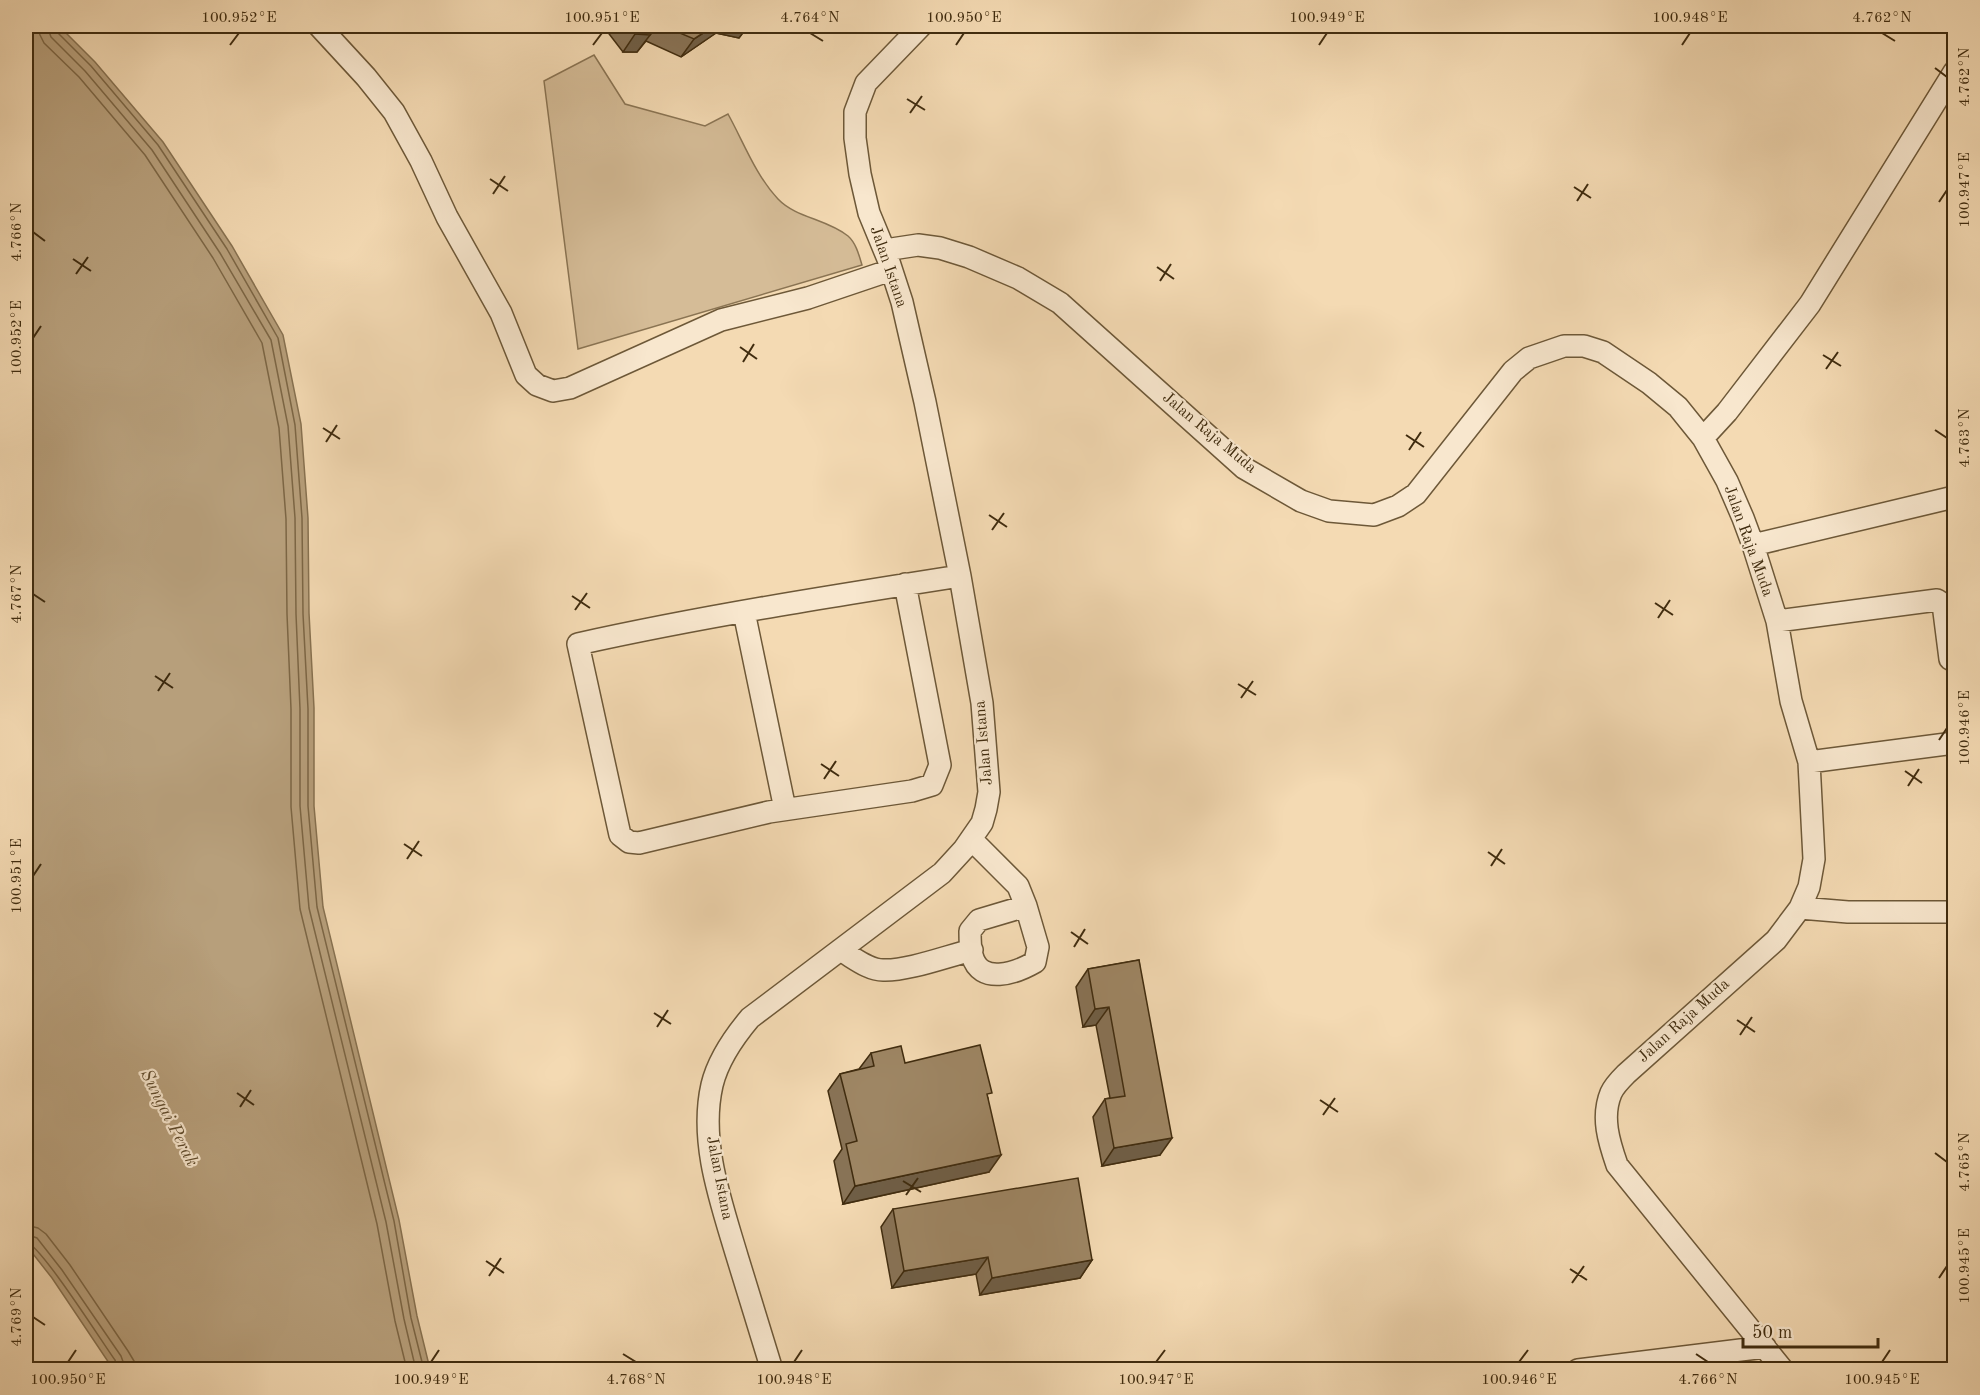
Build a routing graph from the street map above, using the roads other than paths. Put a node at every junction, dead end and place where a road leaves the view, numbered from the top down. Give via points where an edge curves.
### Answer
1 (320, 26) edge
2 (921, 26) edge
3 (1954, 72) edge
4 (888, 260) junction
5 (1703, 438) junction
6 (1954, 497) edge
7 (1753, 545) junction
8 (960, 576) junction
9 (905, 584) junction
10 (744, 612) junction
11 (1777, 621) junction
12 (1950, 659) dead end
13 (1954, 743) edge
14 (1809, 762) junction
15 (785, 809) junction
16 (971, 839) junction
17 (1026, 906) junction
18 (1800, 908) junction
19 (1954, 912) edge
20 (840, 950) junction
21 (972, 950) junction
22 (1765, 1347) junction
23 (772, 1370) edge
24 (1578, 1370) edge
25 (1783, 1370) edge

1 - 4 street, Jalan Raja Muda via 394,112 447,218 501,313 526,375 537,385 553,391 570,388 721,320 808,298
2 - 4 street, Jalan Istana via 866,83 855,112 855,138 868,213
3 - 5 street via 1810,304
4 - 5 street, Jalan Raja Muda via 918,245 940,248 1018,278 1060,303 1244,468 1301,501 1329,512 1374,515 1398,507 1416,494 1513,371 1529,358 1564,346 1584,346 1623,364 1678,407
4 - 8 street, Jalan Istana via 925,402
5 - 7 street, Jalan Raja Muda via 1727,481
6 - 7 street
7 - 11 street, Jalan Raja Muda
8 - 9 street
8 - 16 street, Jalan Istana via 982,703 989,792 982,823
9 - 10 street
9 - 15 street via 940,765 932,785
10 - 15 street
10 - 15 street via 670,623 578,644 620,835 639,843
11 - 12 street via 1937,600 1945,612
11 - 14 street, Jalan Raja Muda via 1791,701
13 - 14 street
14 - 18 street, Jalan Raja Muda via 1814,859
16 - 17 street via 1018,886
16 - 20 street, Jalan Istana via 942,873
17 - 21 street via 979,920 970,931
17 - 21 street via 1038,946 1035,962 1021,970 994,975 981,970
18 - 19 street
18 - 22 street, Jalan Raja Muda via 1776,940 1626,1074 1611,1092 1607,1114 1607,1137 1617,1165
20 - 21 street via 882,970
20 - 23 street, Jalan Istana via 750,1018 734,1037 712,1084 708,1113 719,1193
22 - 24 street
22 - 25 street, Jalan Raja Muda

